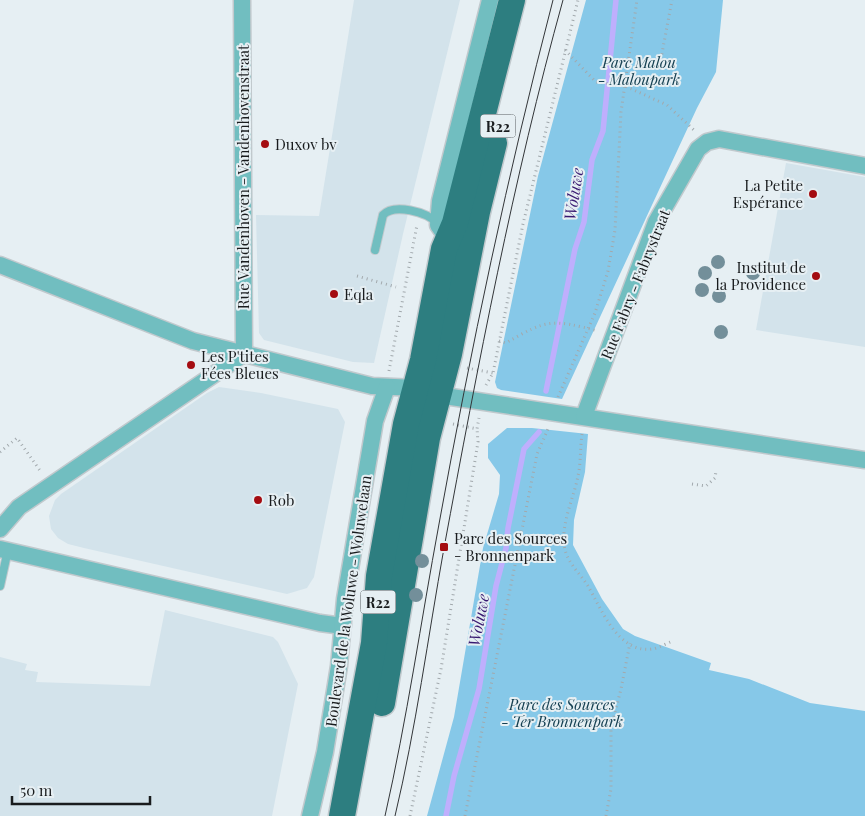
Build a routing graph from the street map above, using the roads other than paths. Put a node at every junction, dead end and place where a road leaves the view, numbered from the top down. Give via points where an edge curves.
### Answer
1 (242, 0) edge
2 (490, 0) edge
3 (512, 0) edge
4 (531, 0) edge
5 (865, 166) edge
6 (440, 201) junction
7 (420, 214) junction
8 (443, 232) junction
9 (375, 250) dead end
10 (0, 265) edge
11 (244, 354) junction
12 (387, 387) junction
13 (427, 391) junction
14 (584, 416) junction
15 (865, 460) edge
16 (0, 529) edge
17 (4, 550) edge
18 (0, 586) edge
19 (343, 626) junction
20 (310, 816) edge
21 (342, 816) edge
22 (361, 816) edge

1 - 11 street, Rue Vandenhoven - Vandenhovenstraat
2 - 6 street
3 - 8 highway, R22 via 456,223
4 - 13 highway, R22 via 477,212 449,354
5 - 14 street, Rue Fabry - Fabrystraat via 719,139 698,149 656,222
6 - 7 lane
6 - 8 street
7 - 8 lane via 432,218
7 - 9 lane via 396,209 387,211
8 - 13 highway, R22
10 - 11 street via 193,341
11 - 12 street
11 - 16 street via 19,507
12 - 13 street
12 - 19 street, Boulevard de la Woluwe - Woluwelaan via 375,421
13 - 14 street
13 - 21 highway, Boulevard de la Woluwe - Woluwelaan / R22 via 406,424 379,576 373,649
13 - 22 highway, R22 via 427,438
14 - 15 street
17 - 18 lane
17 - 19 street
19 - 20 street, Boulevard de la Woluwe - Woluwelaan via 340,666

